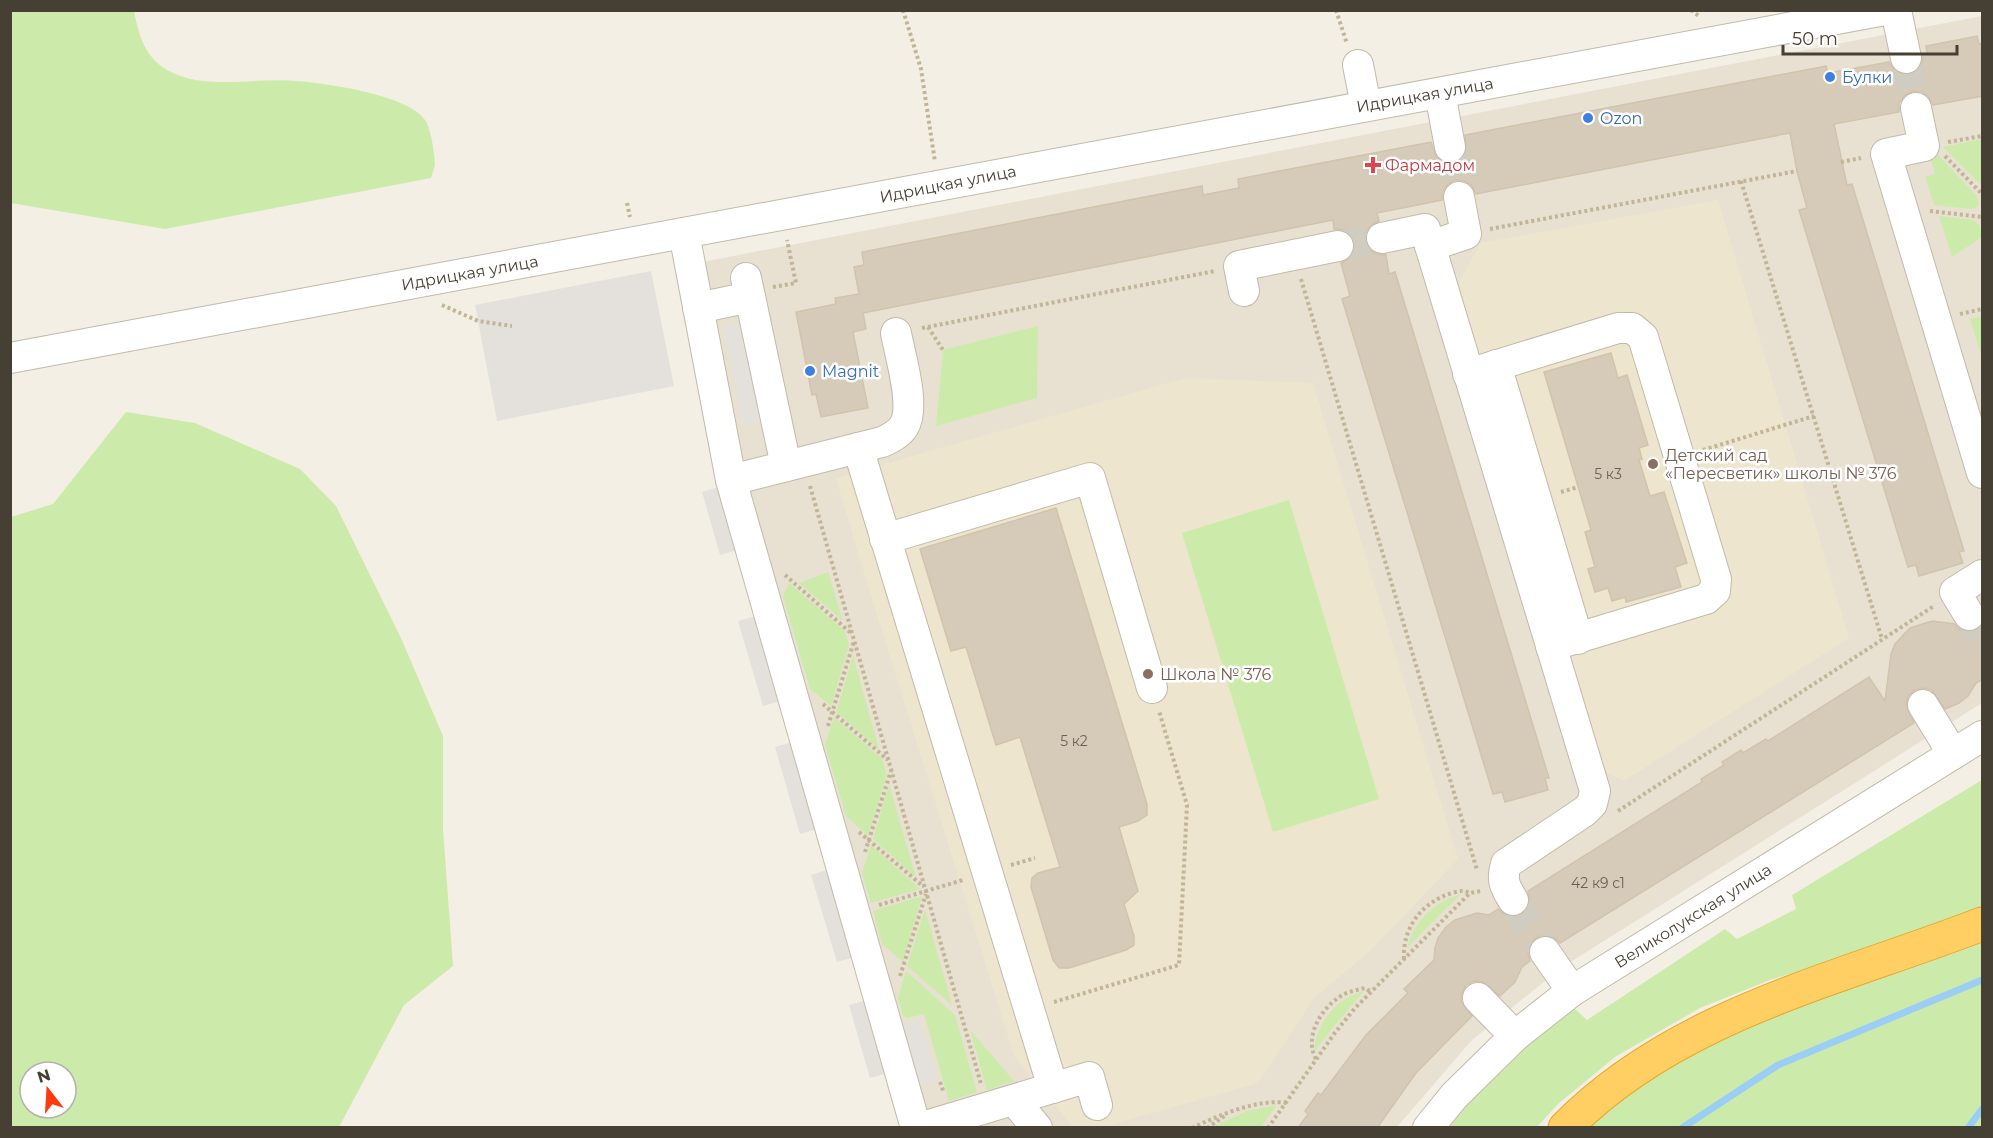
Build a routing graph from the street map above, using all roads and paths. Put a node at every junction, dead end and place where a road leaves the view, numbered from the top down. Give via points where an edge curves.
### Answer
1 (903, 10) edge
2 (1336, 10) edge
3 (1885, 10) edge
4 (1896, 10) edge
5 (1906, 58) tunnel mouth
6 (1358, 65) joint
7 (1440, 93) junction
8 (1366, 106) junction
9 (1916, 108) tunnel mouth
10 (1983, 136) edge
11 (1929, 145) junction
12 (932, 147) dead end
13 (1450, 147) tunnel mouth
14 (1797, 171) dead end
15 (1741, 181) junction
16 (1983, 194) edge
17 (1459, 197) tunnel mouth
18 (1903, 208) junction
19 (782, 215) junction
20 (1983, 217) edge
21 (684, 233) junction
22 (1466, 234) junction
23 (1382, 238) tunnel mouth
24 (1338, 246) tunnel mouth
25 (1430, 246) junction
26 (1294, 255) junction
27 (1242, 278) joint
28 (754, 288) junction
29 (439, 304) dead end
30 (698, 308) junction
31 (512, 326) dead end
32 (928, 327) junction
33 (896, 333) joint
34 (943, 350) dead end
35 (10, 358) edge
36 (1482, 369) junction
37 (1814, 416) junction
38 (858, 448) junction
39 (1680, 457) junction
40 (1983, 473) edge
41 (798, 475) junction
42 (731, 480) junction
43 (885, 539) junction
44 (778, 569) dead end
45 (1983, 575) edge
46 (1962, 604) joint
47 (852, 634) junction
48 (1882, 639) junction
49 (854, 640) junction
50 (1565, 643) junction
51 (1152, 688) joint
52 (815, 697) dead end
53 (1923, 705) dead end
54 (833, 712) junction
55 (826, 733) dead end
56 (1983, 736) edge
57 (1953, 754) junction
58 (888, 760) junction
59 (891, 770) junction
60 (1613, 814) dead end
61 (852, 826) dead end
62 (869, 840) junction
63 (1035, 858) dead end
64 (862, 861) dead end
65 (987, 872) junction
66 (1479, 879) dead end
67 (926, 891) junction
68 (1513, 900) tunnel mouth
69 (869, 908) dead end
70 (1983, 924) edge
71 (1545, 952) tunnel mouth
72 (1404, 959) junction
73 (897, 986) dead end
74 (1572, 991) junction
75 (1371, 992) junction
76 (1478, 998) dead end
77 (1029, 1009) junction
78 (1515, 1036) junction
79 (1316, 1059) junction
80 (1053, 1088) junction
81 (984, 1094) dead end
82 (1014, 1100) junction
83 (1287, 1103) junction
84 (1097, 1105) dead end
85 (1235, 1110) junction
86 (918, 1128) edge
87 (1037, 1128) edge
88 (1192, 1128) edge
89 (1207, 1128) edge
90 (1268, 1128) edge
91 (1428, 1128) edge
92 (1565, 1128) edge

1 - 12 path via 921,69
2 - 6 path
3 - 7 street, Идрицкая улица
4 - 5 street
6 - 8 street
7 - 8 street, Идрицкая улица
7 - 13 street
8 - 19 street, Идрицкая улица
9 - 11 street
10 - 11 path
11 - 16 path
11 - 18 street via 1886,154
14 - 15 path
15 - 22 path
15 - 37 path
17 - 22 street
18 - 20 path
18 - 40 street
19 - 21 street, Идрицкая улица
19 - 28 path via 796,284
21 - 30 street
21 - 35 street, Идрицкая улица
22 - 25 street
23 - 25 street via 1425,229
24 - 26 street
25 - 36 street
26 - 27 street
26 - 66 path
27 - 32 path
28 - 30 street
28 - 41 street
29 - 31 path via 478,321
30 - 42 street
32 - 33 path
32 - 34 path
33 - 38 street via 909,415 896,436
36 - 39 street via 1618,328 1632,328 1644,337
36 - 50 street
37 - 39 path
37 - 48 path
38 - 41 street
38 - 43 street
39 - 50 street via 1716,579 1715,591 1706,599
41 - 42 street
41 - 47 path
42 - 86 street
43 - 51 street via 1090,478
43 - 65 street
44 - 47 path
45 - 46 street
46 - 48 path
47 - 49 path
48 - 60 path
49 - 54 path
49 - 58 path
50 - 68 street via 1594,798 1585,811 1506,864 1503,885
51 - 77 path via 1187,805 1179,965
52 - 54 path
53 - 57 street
54 - 55 path
54 - 58 path
56 - 57 street, Великолукская улица
57 - 74 street, Великолукская улица
58 - 59 path
59 - 62 path
59 - 67 path
61 - 62 path
62 - 64 path
62 - 67 path
63 - 65 path
65 - 67 path
65 - 77 street
67 - 69 path
67 - 73 path
67 - 81 path
70 - 92 highway via 1752,1007 1668,1049 1577,1114
71 - 74 street
72 - 72 path via 1403,945 1410,926 1428,905 1456,892 1470,894
72 - 75 path
74 - 78 street, Великолукская улица
75 - 79 path
75 - 79 path via 1365,988 1355,990 1329,1005 1320,1017 1311,1044
76 - 78 street
77 - 80 street
78 - 91 street, Великолукская улица via 1454,1096
79 - 83 path
80 - 82 street
80 - 84 street via 1089,1077
82 - 86 street
82 - 87 street
83 - 85 path
83 - 90 path
85 - 88 path
85 - 89 path

